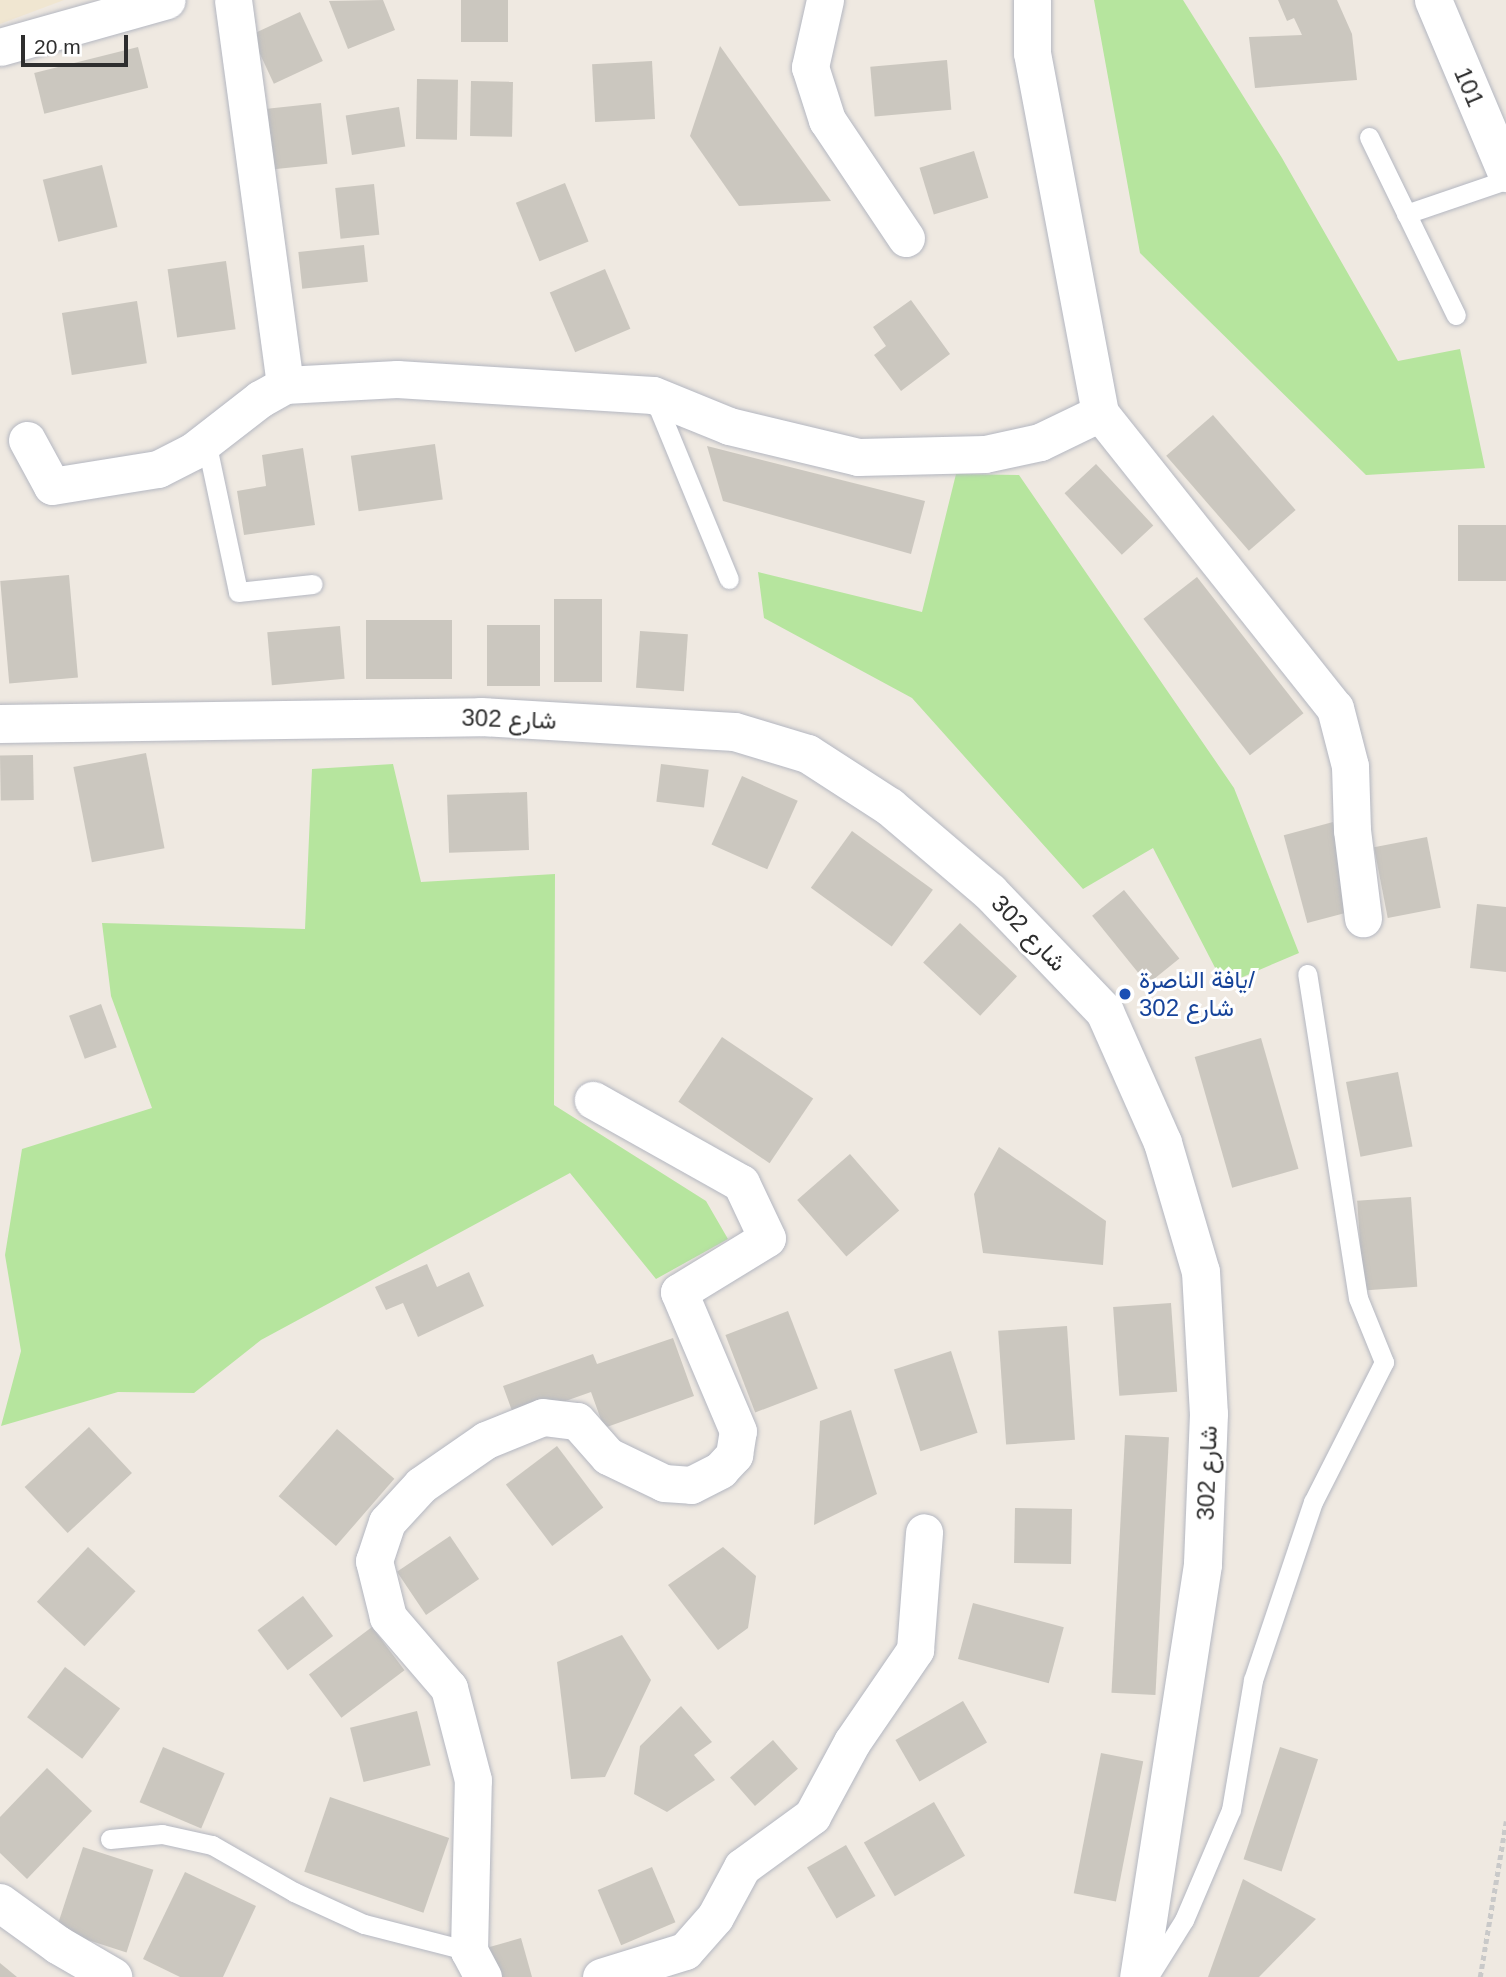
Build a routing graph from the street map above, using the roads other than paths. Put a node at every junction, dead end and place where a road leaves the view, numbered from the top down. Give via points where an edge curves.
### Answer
1 (167, 0) edge
2 (233, 0) edge
3 (825, 0) edge
4 (1032, 0) edge
5 (1433, 0) edge
6 (0, 47) edge
7 (1369, 137) dead end
8 (1506, 173) edge
9 (1506, 180) edge
10 (1406, 214) junction
11 (906, 238) dead end
12 (1456, 315) dead end
13 (285, 385) junction
14 (653, 395) junction
15 (1100, 413) junction
16 (27, 440) dead end
17 (206, 441) junction
18 (729, 579) dead end
19 (313, 584) dead end
20 (0, 724) edge
21 (1363, 918) dead end
22 (1307, 974) dead end
23 (593, 1100) dead end
24 (924, 1532) dead end
25 (110, 1839) dead end
26 (0, 1903) edge
27 (476, 1964) edge
28 (113, 1977) edge
29 (601, 1977) edge
30 (1139, 1977) edge
31 (1149, 1977) edge

1 - 6 street
2 - 13 street
3 - 11 street via 810,67 827,120
4 - 15 street via 1032,53
5 - 8 street, 101
7 - 10 lane
9 - 10 lane
10 - 12 lane
13 - 14 street via 397,379
13 - 17 street
14 - 15 street via 729,426 858,457 985,454 1040,442
14 - 18 lane
15 - 21 street via 1335,708 1350,766
16 - 17 street via 52,486 158,470
17 - 19 lane via 238,592
20 - 30 street, شارع 302 via 481,717 735,732 808,754 890,807 990,892 1105,1012 1163,1143 1201,1272 1209,1414 1203,1565
22 - 31 lane via 1358,1298 1384,1362 1313,1502 1253,1680 1231,1810 1184,1920
23 - 27 street via 741,1183 767,1238 679,1292 738,1431 734,1455 720,1470 691,1485 664,1483 608,1456 577,1421 543,1418 486,1440 421,1485 387,1522 374,1561 387,1617 449,1688 473,1780
24 - 29 street via 915,1650 852,1742 813,1815 742,1867 715,1917 685,1951
25 - 27 lane via 162,1834 212,1845 294,1892 364,1924
26 - 28 street

